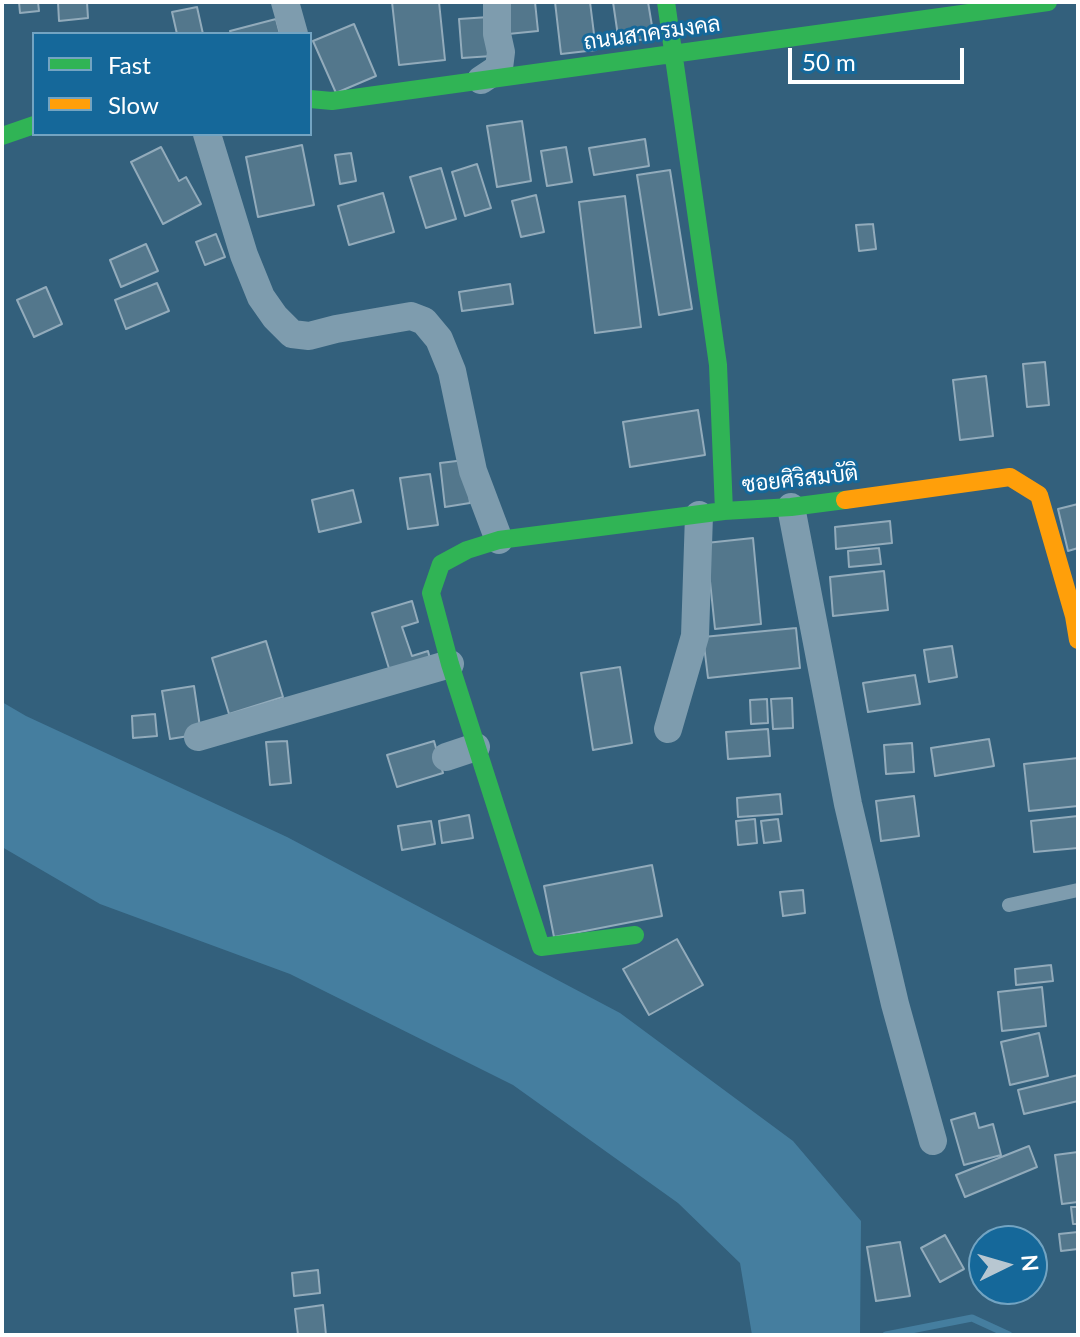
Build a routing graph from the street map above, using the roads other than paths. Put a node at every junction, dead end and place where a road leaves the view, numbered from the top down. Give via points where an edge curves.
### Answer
1 (285, 2) edge
2 (497, 2) edge
3 (666, 2) edge
4 (1048, 2) edge
5 (293, 32) edge
6 (672, 56) junction
7 (481, 80) junction
8 (312, 97) edge
9 (32, 126) edge
10 (2, 136) edge
11 (208, 136) edge
12 (791, 507) junction
13 (712, 513) junction
14 (499, 540) junction
15 (1078, 640) edge
16 (450, 664) junction
17 (668, 729) dead end
18 (198, 737) dead end
19 (476, 747) junction
20 (446, 757) dead end
21 (1078, 890) edge
22 (1009, 905) dead end
23 (635, 935) dead end
24 (933, 1141) dead end

1 - 5 street
2 - 7 street via 499,68
3 - 6 street, ซอยศิริสมบัติ
4 - 6 street, ถนนสาครมงคล via 859,22
6 - 7 street, ถนนสาครมงคล
6 - 13 street, ซอยศิริสมบัติ via 718,365
7 - 8 street, ถนนสาครมงคล via 332,101
9 - 10 street
11 - 14 street via 261,297 292,334 309,336 411,316 424,321 439,339 452,371 473,471
12 - 13 street, ซอยศิริสมบัติ
12 - 15 street, ซอยศิริสมบัติ via 1010,477 1039,495
12 - 24 street via 848,804
13 - 14 street
13 - 17 street via 695,636
14 - 16 street via 441,564 431,593
16 - 18 street
16 - 19 street
19 - 20 street
19 - 23 street via 541,947
21 - 22 lane

